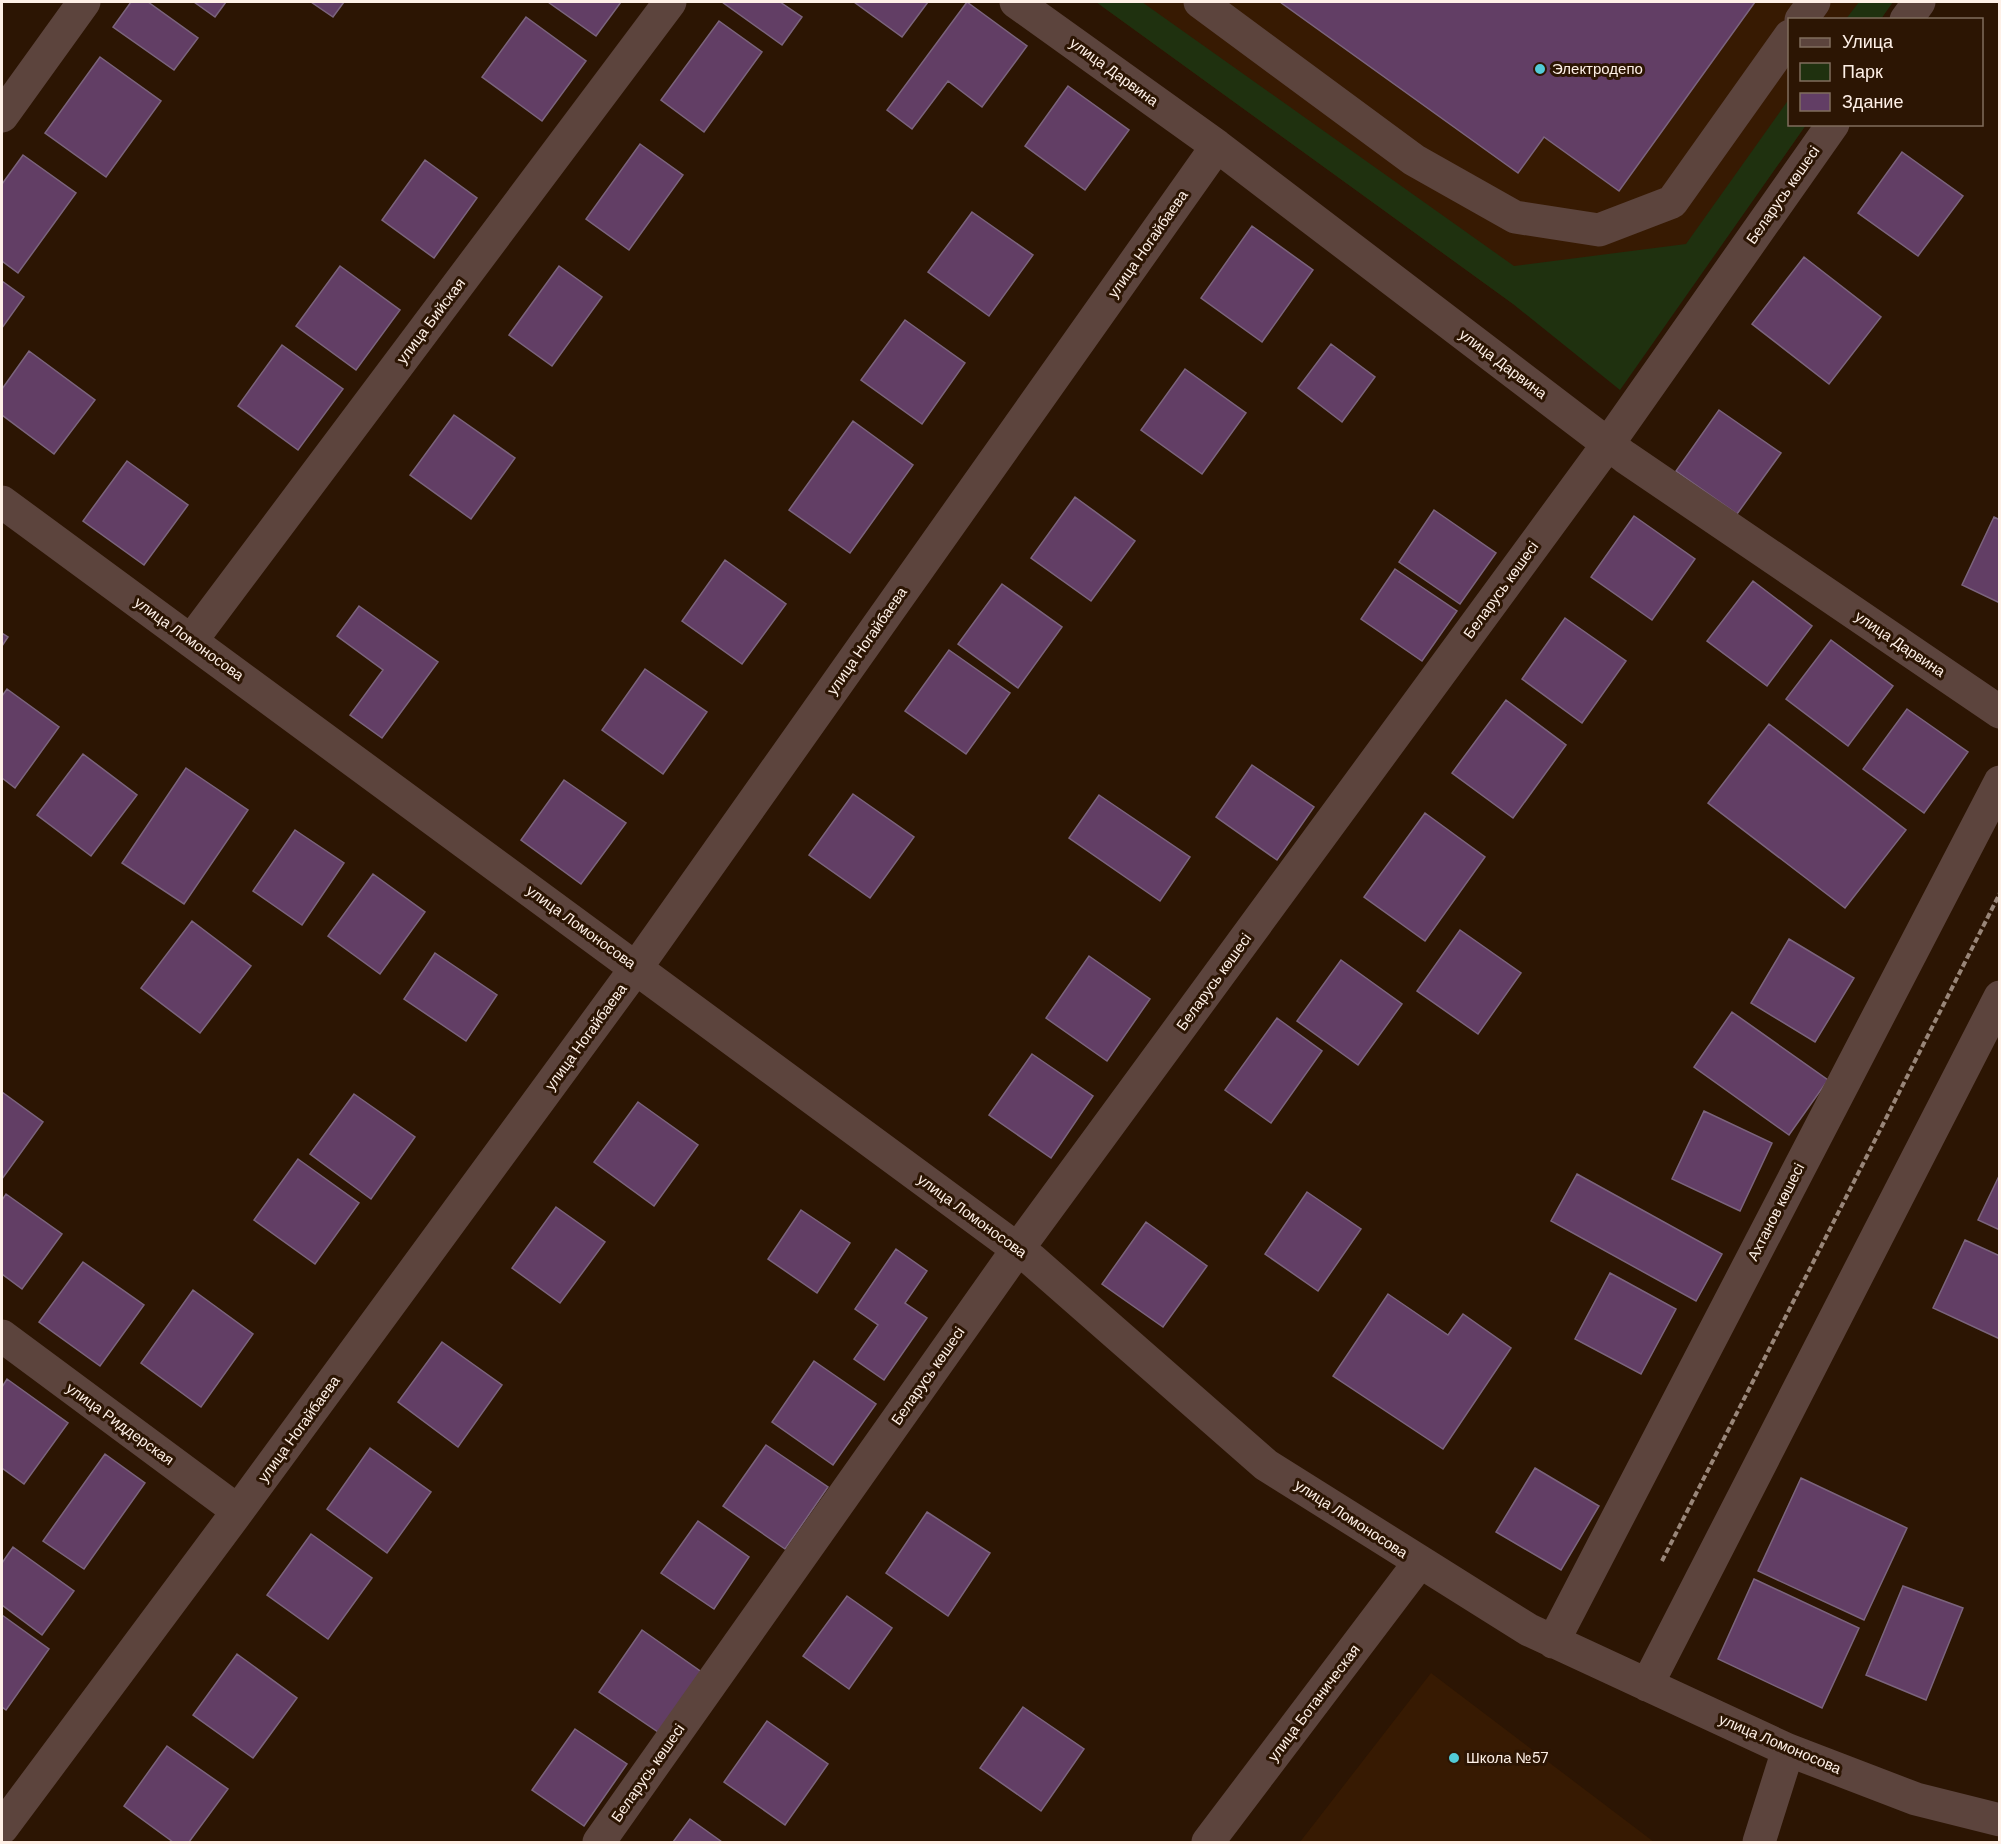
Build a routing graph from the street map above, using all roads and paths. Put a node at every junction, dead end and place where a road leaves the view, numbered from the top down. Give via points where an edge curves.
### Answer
1 (84, 2) edge
2 (670, 2) edge
3 (1016, 2) edge
4 (1200, 2) edge
5 (1814, 2) edge
6 (1919, 2) edge
7 (1802, 18) edge
8 (1907, 18) edge
9 (1788, 39) edge
10 (2, 116) edge
11 (1832, 126) edge
12 (1217, 146) junction
13 (1608, 444) junction
14 (2, 502) edge
15 (191, 640) junction
16 (2000, 712) edge
17 (2000, 782) edge
18 (2000, 892) edge
19 (636, 968) junction
20 (2000, 997) edge
21 (1017, 1250) junction
22 (2, 1336) edge
23 (238, 1511) junction
24 (1662, 1561) dead end
25 (1419, 1563) junction
26 (1553, 1642) junction
27 (1647, 1685) junction
28 (1788, 1750) junction
29 (2000, 1820) edge
30 (2, 1828) edge
31 (599, 1842) edge
32 (1208, 1842) edge
33 (1759, 1842) edge

1 - 10 street
2 - 15 street, улица Бийская
3 - 12 street, улица Дарвина
4 - 9 street via 1414,160 1515,217 1599,230 1672,202
5 - 7 street
6 - 8 street
11 - 13 street, Беларусь көшесі
12 - 13 street, улица Дарвина
12 - 19 street, улица Ногайбаева
13 - 16 street, улица Дарвина
13 - 21 street, Беларусь көшесі
14 - 15 street, улица Ломоносова
15 - 19 street, улица Ломоносова
17 - 26 street, Ахтанов көшесі
18 - 24 path
19 - 21 street, улица Ломоносова
19 - 23 street, улица Ногайбаева
20 - 27 street
21 - 25 street, улица Ломоносова via 1266,1465
21 - 31 street, Беларусь көшесі
22 - 23 street, улица Риддерская
23 - 30 street, улица Ногайбаева
25 - 26 street, улица Ломоносова
25 - 32 street, улица Ботаническая
26 - 27 street, улица Ломоносова
27 - 28 street, улица Ломоносова
28 - 29 street, улица Ломоносова via 1916,1798
28 - 33 street

